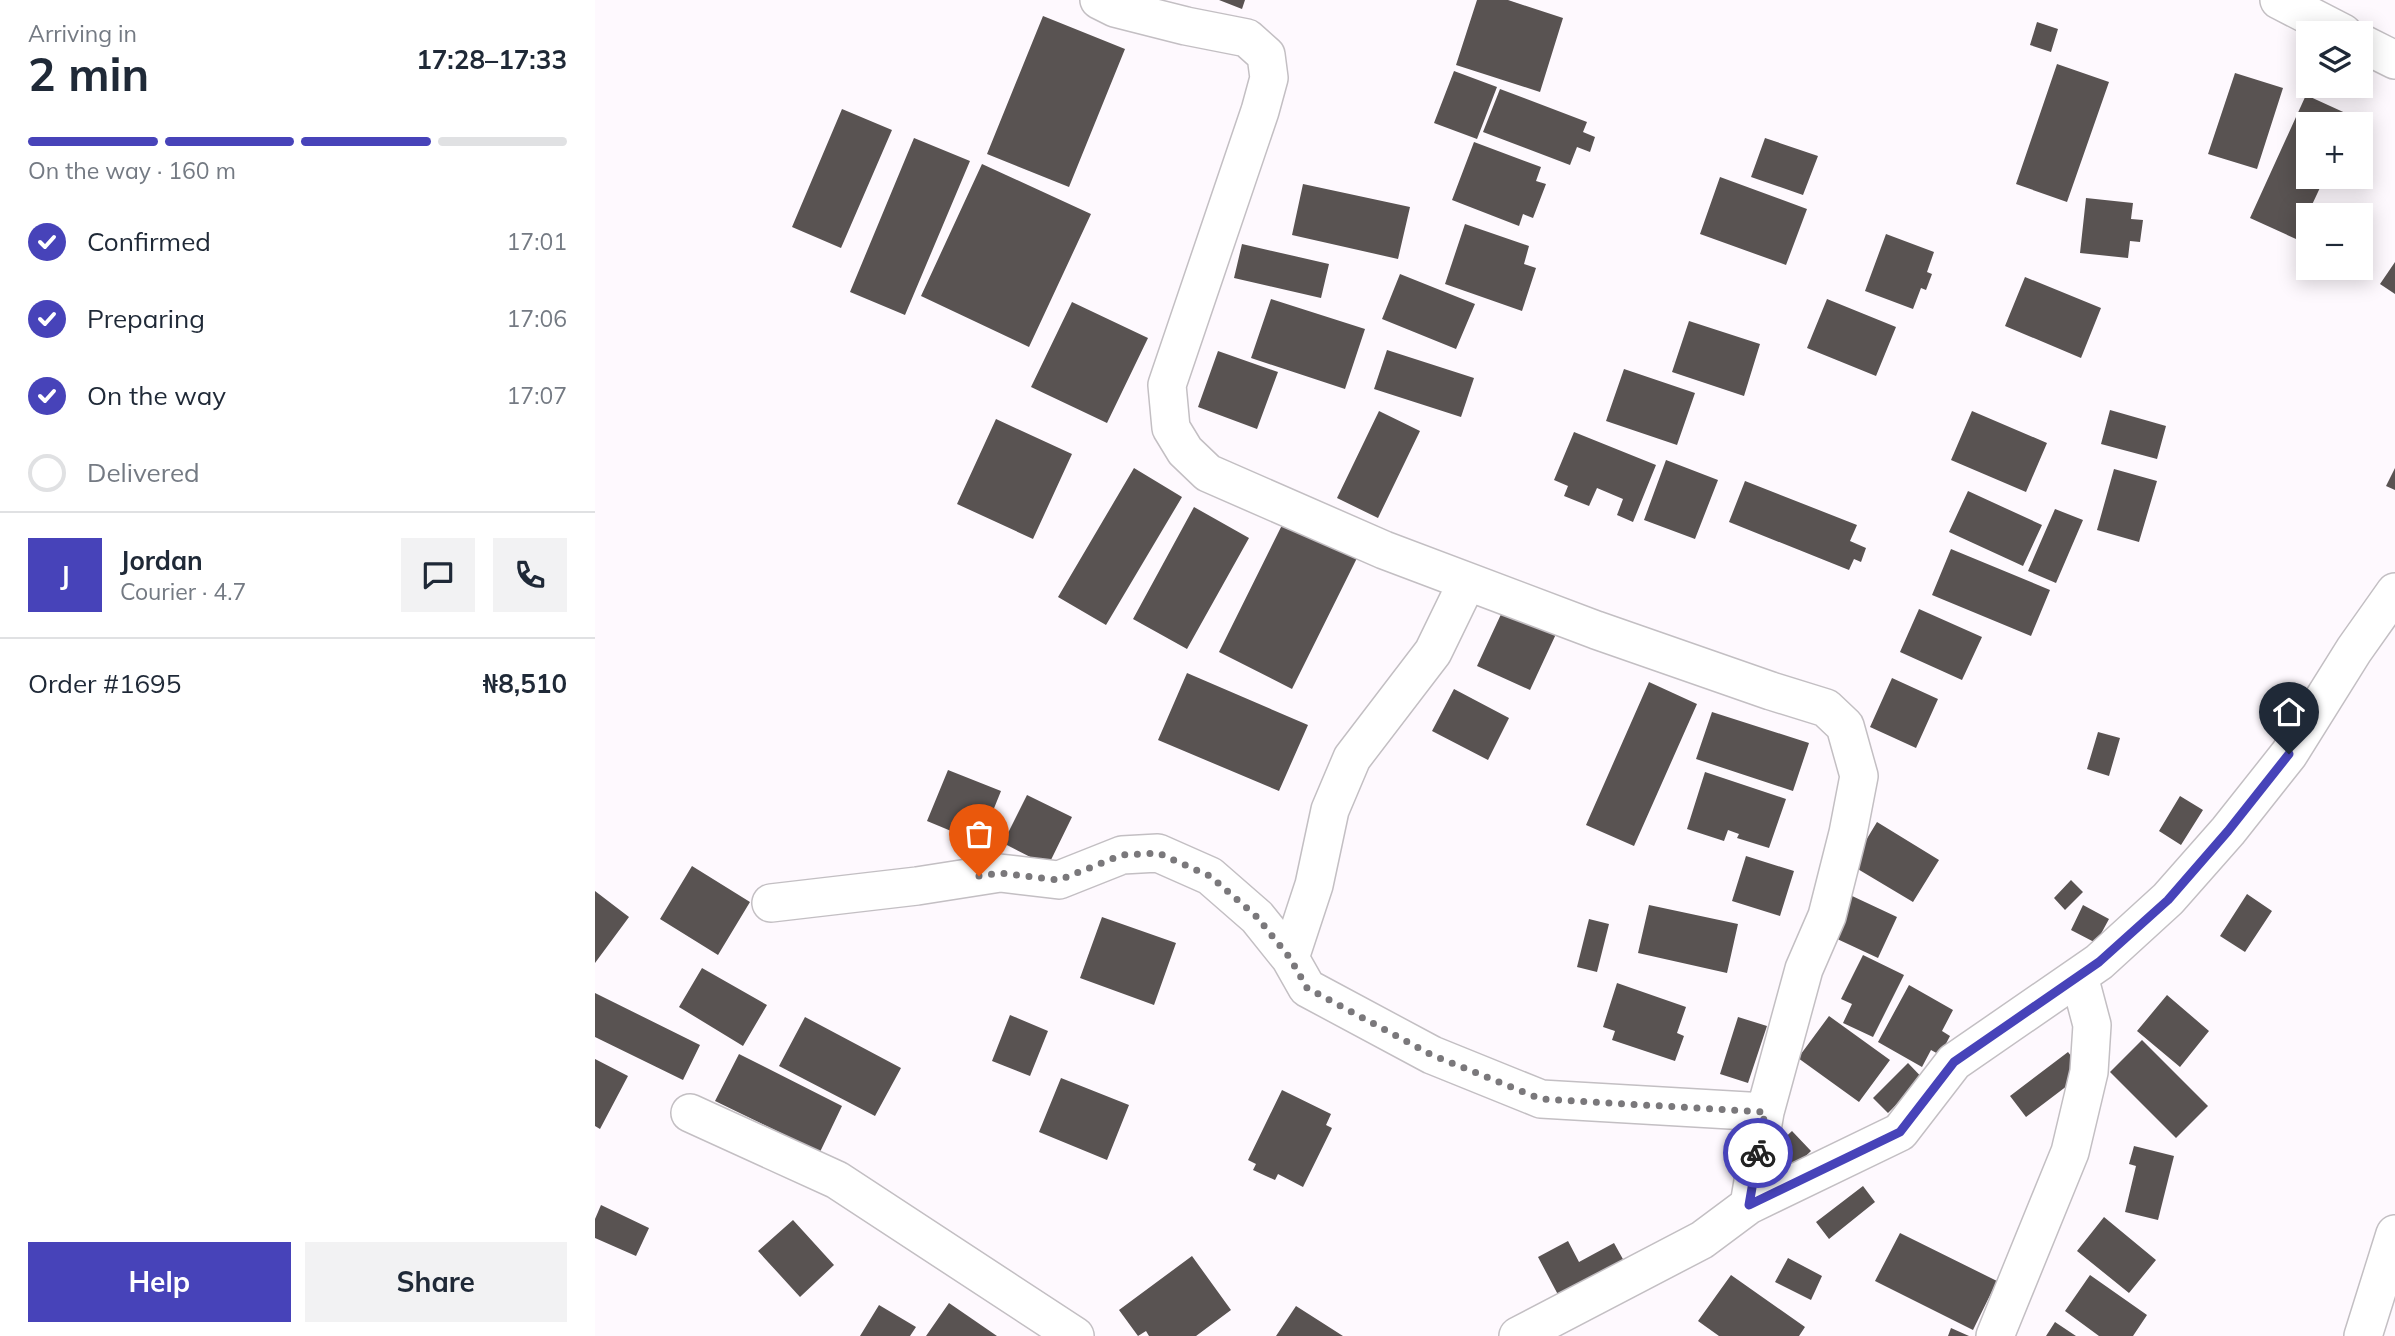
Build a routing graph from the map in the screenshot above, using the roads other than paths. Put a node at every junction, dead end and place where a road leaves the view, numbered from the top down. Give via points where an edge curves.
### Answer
1 (1099, 0) edge
2 (2279, 0) edge
3 (2320, 21) edge
4 (2373, 49) edge
5 (2395, 59) edge
6 (1467, 582) junction
7 (2395, 592) edge
8 (771, 903) dead end
9 (1290, 958) junction
10 (2079, 976) junction
11 (1765, 1112) junction
12 (690, 1113) dead end
13 (1749, 1205) junction
14 (2395, 1234) edge
15 (1075, 1336) edge
16 (1518, 1336) edge
17 (1995, 1336) edge
18 (2363, 1336) edge

1 - 6 street via 1115,8 1247,38 1266,55 1269,78 1260,111 1167,385 1171,428 1185,451 1208,473 1384,551
2 - 3 street
4 - 5 street
6 - 9 street via 1433,652 1352,758 1330,810 1314,885
6 - 11 street via 1826,708 1845,726 1859,776 1848,833 1827,916 1804,969
7 - 10 street via 2289,754 2228,831 2168,900
8 - 9 street via 1000,873 1059,880 1122,855 1158,853 1210,876 1257,917
9 - 11 street via 1307,988 1432,1055 1541,1099
10 - 13 street via 1954,1062 1900,1132
10 - 17 street via 2092,1025 2089,1072 2070,1152
11 - 13 street
12 - 15 street via 837,1181
13 - 16 street via 1702,1240
14 - 18 street

